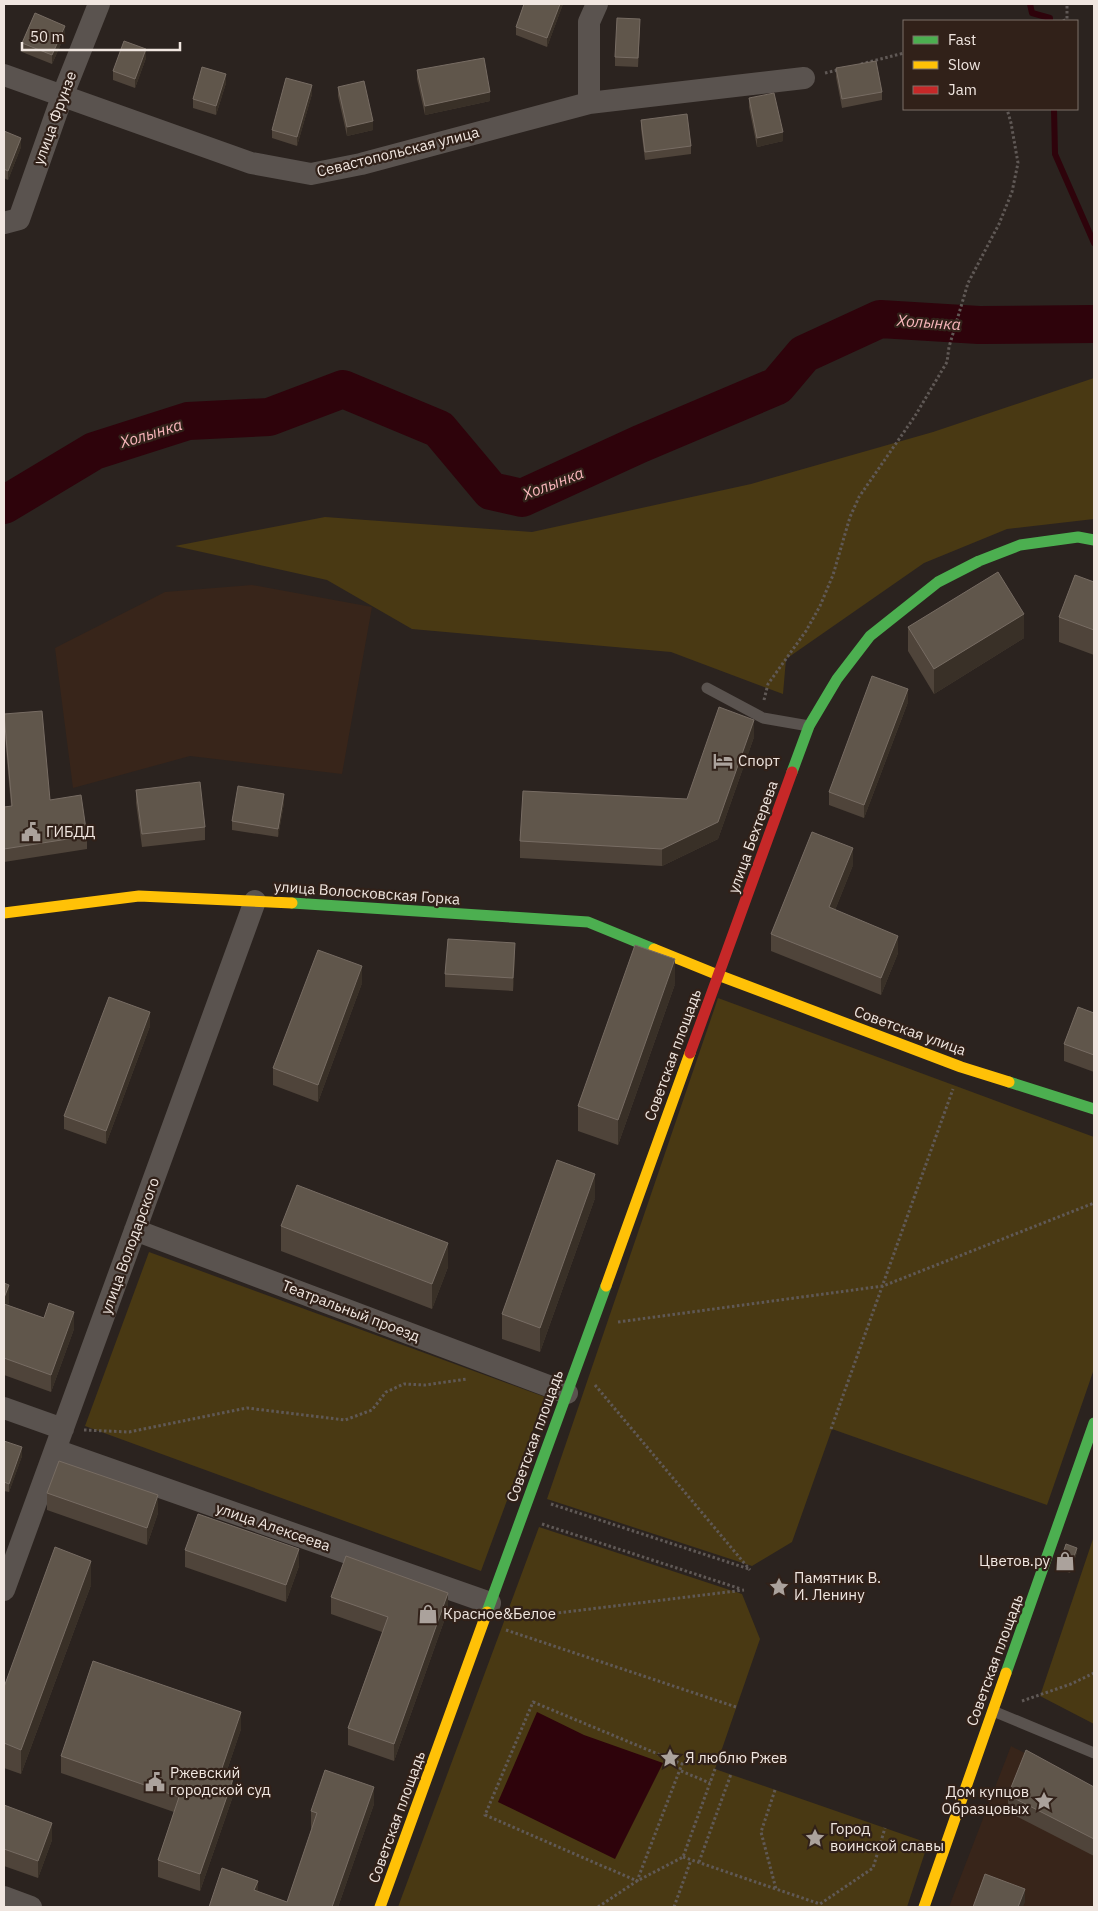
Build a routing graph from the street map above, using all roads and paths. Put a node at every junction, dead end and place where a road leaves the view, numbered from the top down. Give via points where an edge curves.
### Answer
1 (99, 4) edge
2 (597, 4) edge
3 (1067, 4) edge
4 (1066, 20) edge
5 (903, 53) edge
6 (860, 64) edge
7 (841, 69) edge
8 (4, 75) edge
9 (804, 78) joint
10 (62, 97) junction
11 (589, 103) junction
12 (1007, 110) edge
13 (4, 222) edge
14 (1094, 540) edge
15 (707, 688) dead end
16 (762, 718) junction
17 (809, 726) junction
18 (255, 901) junction
19 (4, 913) edge
20 (718, 975) junction
21 (961, 1067) junction
22 (1094, 1109) edge
23 (1094, 1203) edge
24 (135, 1230) junction
25 (883, 1286) junction
26 (615, 1322) dead end
27 (578, 1364) junction
28 (500, 1368) junction
29 (567, 1393) junction
30 (4, 1408) edge
31 (1094, 1423) edge
32 (63, 1429) junction
33 (831, 1429) dead end
34 (55, 1450) junction
35 (530, 1496) junction
36 (522, 1518) junction
37 (4, 1590) edge
38 (487, 1613) junction
39 (1094, 1673) edge
40 (736, 1707) dead end
41 (993, 1712) junction
42 (1094, 1753) edge
43 (715, 1769) dead end
44 (680, 1771) junction
45 (731, 1774) dead end
46 (710, 1783) junction
47 (775, 1790) dead end
48 (885, 1828) dead end
49 (683, 1857) junction
50 (691, 1860) junction
51 (699, 1862) junction
52 (637, 1881) junction
53 (776, 1889) junction
54 (4, 1897) edge
55 (31, 1907) edge
56 (380, 1907) edge
57 (598, 1907) edge
58 (674, 1907) edge
59 (924, 1907) edge

1 - 10 street, улица Фрунзе
2 - 11 street via 589,22
3 - 4 path
5 - 6 path
7 - 9 path
8 - 10 street, Севастопольская улица
9 - 11 street, Севастопольская улица
10 - 11 street, Севастопольская улица via 251,163 311,174 361,164
10 - 13 street, улица Фрунзе via 19,219
12 - 16 path via 1018,163 1012,192 968,283 947,362 915,416 859,497 834,575 806,631 768,684
14 - 17 street, улица Бехтерева via 1078,537 1020,545 938,582 870,636 837,679
15 - 16 lane
16 - 17 lane
17 - 20 street, улица Бехтерева
18 - 19 street, улица Волосковская Горка via 139,896
18 - 20 street, улица Волосковская Горка via 588,922
18 - 24 street, улица Володарского
20 - 21 street, Советская улица
20 - 27 street, Советская площадь
21 - 22 street, Советская улица
21 - 25 path
23 - 25 path
24 - 28 street, Театральный проезд
24 - 32 street, улица Володарского
25 - 26 path
25 - 33 path
27 - 29 street, Советская площадь
27 - 35 path via 750,1570
28 - 29 street, Театральный проезд
28 - 32 path via 463,1380 404,1384 386,1392 372,1410 345,1420 247,1408 129,1432
29 - 35 street, Советская площадь
30 - 32 street
31 - 41 street, Советская площадь
32 - 34 street, улица Володарского
34 - 37 street, улица Володарского
34 - 38 street, улица Алексеева
35 - 36 street, Советская площадь
36 - 38 street, Советская площадь
36 - 38 path via 744,1590
38 - 40 path
38 - 56 street, Советская площадь
39 - 41 path
41 - 42 lane
41 - 59 street, Советская площадь
43 - 46 path
44 - 46 path
44 - 52 path
44 - 52 path via 680,1762 533,1702 486,1812 487,1817
45 - 51 path
46 - 49 path
47 - 53 path via 761,1832
48 - 53 path via 872,1868 820,1904
49 - 50 path
49 - 52 path
50 - 51 path
50 - 58 path
51 - 53 path
52 - 57 path
54 - 55 street

